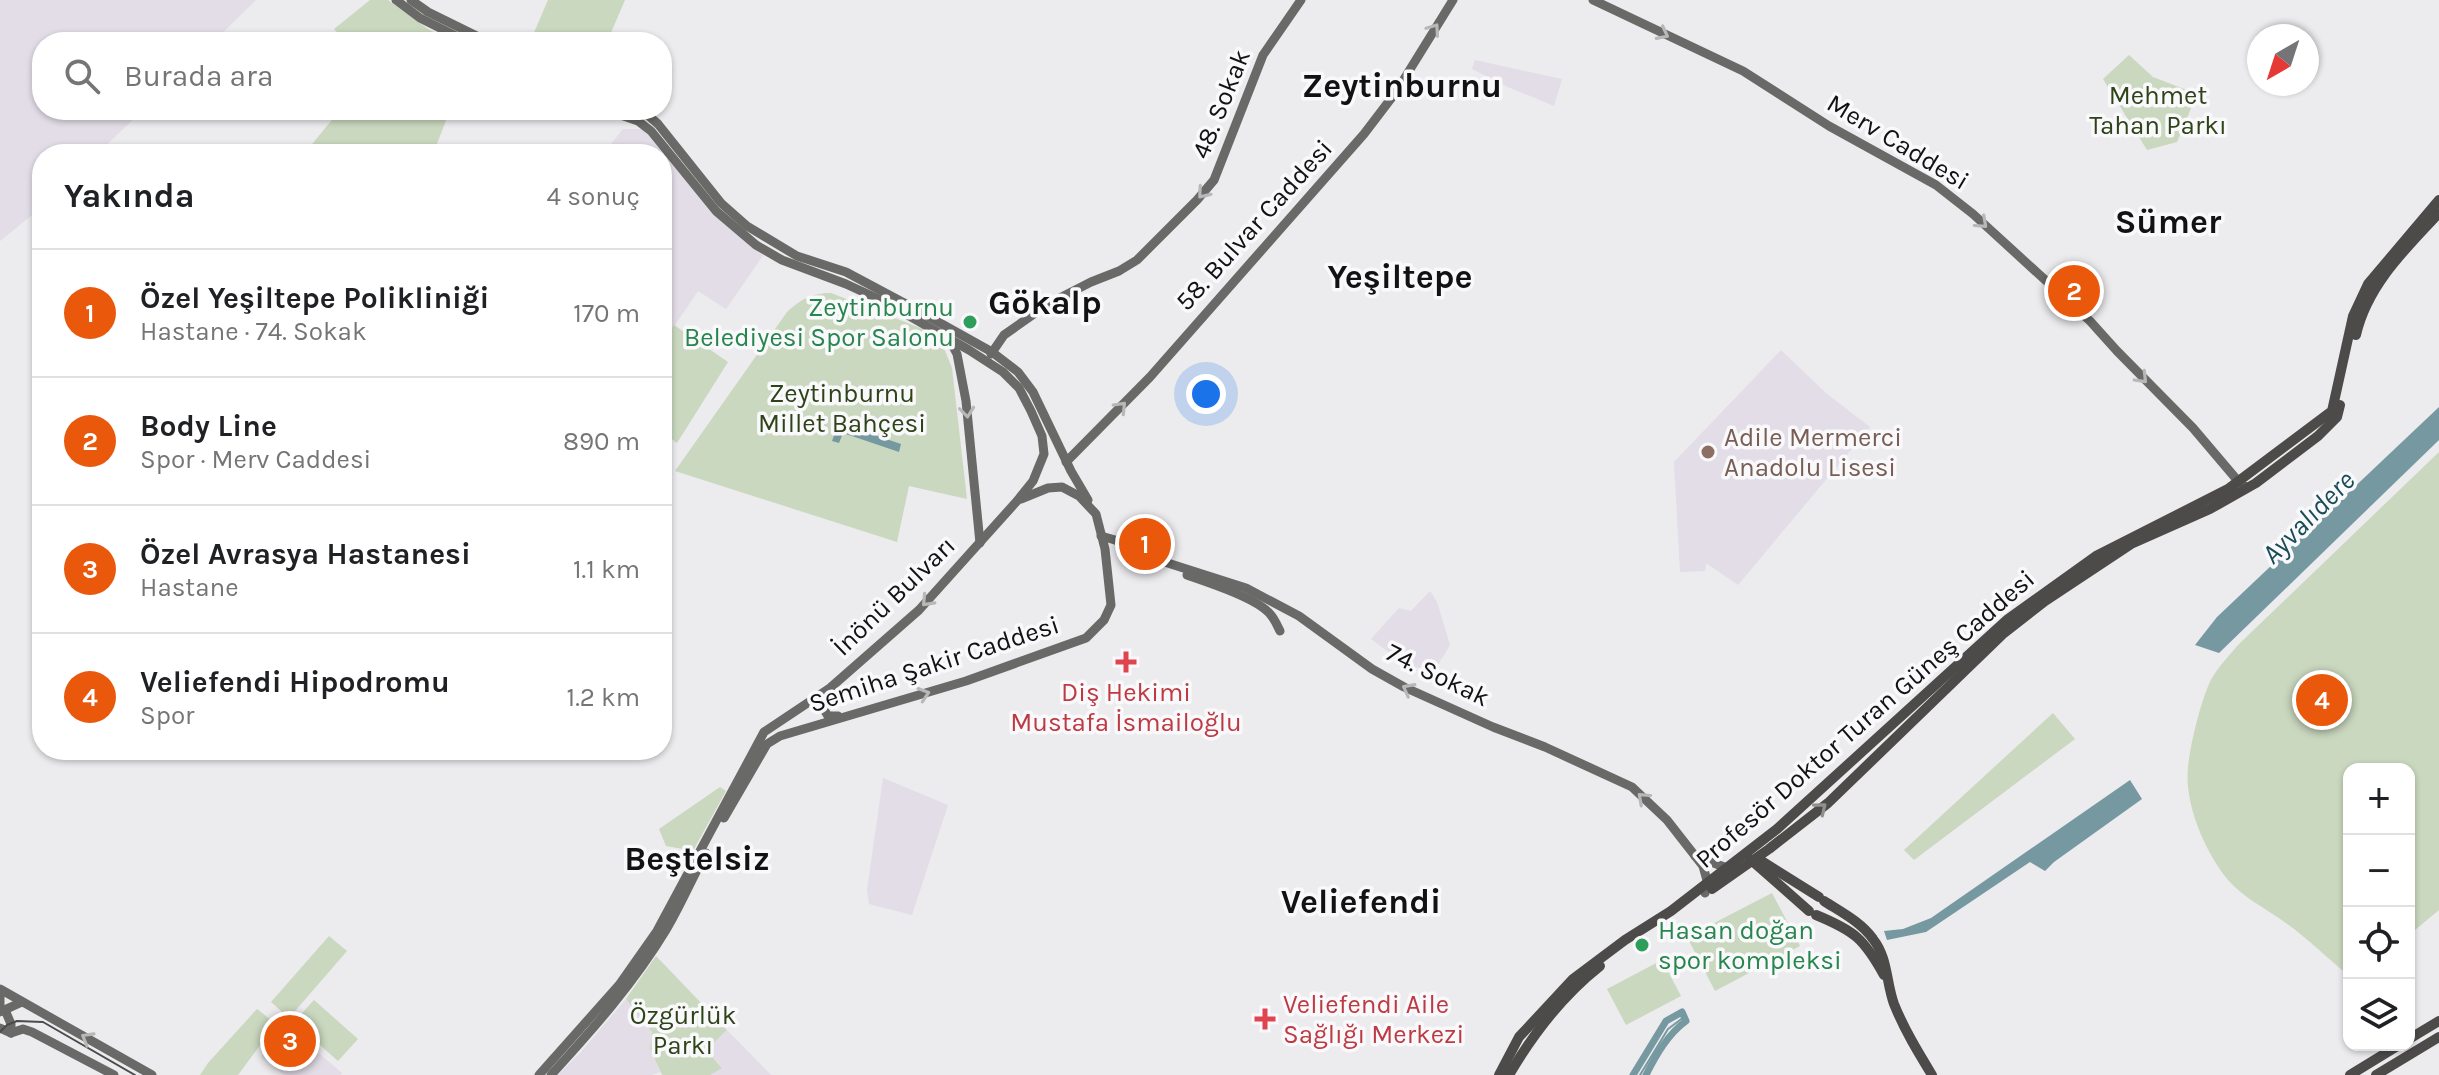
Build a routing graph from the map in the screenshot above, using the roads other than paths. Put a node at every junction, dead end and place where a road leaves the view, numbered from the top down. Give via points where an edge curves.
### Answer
1 (396, 0) edge
2 (411, 0) edge
3 (1301, 0) edge
4 (1453, 0) edge
5 (1593, 0) edge
6 (448, 32) edge
7 (469, 32) edge
8 (636, 120) edge
9 (653, 120) edge
10 (662, 144) edge
11 (672, 157) edge
12 (2439, 200) edge
13 (716, 211) junction
14 (2439, 213) edge
15 (741, 222) junction
16 (948, 337) junction
17 (990, 356) junction
18 (1066, 462) junction
19 (2243, 485) junction
20 (1017, 501) junction
21 (1096, 514) junction
22 (1103, 540) junction
23 (980, 543) junction
24 (1299, 616) junction
25 (830, 688) junction
26 (849, 717) junction
27 (1769, 849) junction
28 (1695, 856) junction
29 (1752, 857) junction
30 (1730, 872) junction
31 (1778, 877) junction
32 (1707, 888) junction
33 (1822, 899) junction
34 (1813, 913) junction
35 (1887, 981) junction
36 (0, 991) edge
37 (22, 1002) junction
38 (2, 1009) edge
39 (2439, 1021) edge
40 (0, 1028) edge
41 (11, 1033) junction
42 (2415, 1035) edge
43 (2439, 1037) edge
44 (2389, 1051) edge
45 (114, 1075) edge
46 (152, 1075) edge
47 (539, 1075) edge
48 (551, 1075) edge
49 (1499, 1075) edge
50 (1509, 1075) edge
51 (1932, 1075) edge
52 (2350, 1075) edge
53 (2376, 1075) edge

1 - 6 main road
2 - 7 main road
3 -> 17 main road, 48. Sokak via 1263,55 1214,180 1197,200 1137,260 1048,304 1004,335
18 -> 4 main road, 58. Bulvar Caddesi via 1150,377 1364,134
5 -> 19 main road, Merv Caddesi via 1743,71 1936,185 2090,321
8 - 10 main road
9 - 15 main road
11 - 13 main road
12 - 19 main road, Profesör Doktor Turan Güneş Caddesi via 2368,284 2353,316 2332,411
13 - 15 main road
13 - 16 main road via 771,254 859,290
14 - 19 main road, Profesör Doktor Turan Güneş Caddesi via 2379,281 2365,306 2337,417 2318,436
15 - 17 main road via 797,256 846,272
16 - 17 main road
16 -> 23 main road via 957,354 966,401
17 - 18 main road, Semiha Şakir Caddesi via 1028,384
17 - 20 main road, İnönü Bulvarı via 1019,388 1044,443 1040,469
18 - 21 main road, Semiha Şakir Caddesi
27 -> 19 main road, Profesör Doktor Turan Güneş Caddesi via 1828,803 2004,633 2045,601 2131,544 2210,509
19 - 29 main road, Profesör Doktor Turan Güneş Caddesi via 2096,556 2008,619
20 - 21 main road via 1062,487
20 - 23 main road, İnönü Bulvarı
21 - 22 main road, Semiha Şakir Caddesi
22 - 24 main road, 74. Sokak via 1246,588
22 - 24 main road via 1262,607 1280,631 1283,615
26 -> 22 main road, Semiha Şakir Caddesi via 1086,638 1111,605
23 -> 25 main road, İnönü Bulvarı via 919,610
28 -> 24 main road, 74. Sokak via 1632,787 1404,687
25 - 26 main road via 821,708 828,716
25 - 47 main road, İnönü Bulvarı via 764,732 657,931 619,985
26 - 48 main road, Semiha Şakir Caddesi via 767,744 653,949 618,999
27 - 29 main road, Profesör Doktor Turan Güneş Caddesi
27 - 31 main road
28 - 30 main road
28 - 32 main road, 74. Sokak via 1706,872
29 - 30 main road, Profesör Doktor Turan Güneş Caddesi
29 - 31 main road
30 - 31 main road
30 - 32 main road, Profesör Doktor Turan Güneş Caddesi
31 - 33 main road
31 - 34 main road
32 - 49 main road, Profesör Doktor Turan Güneş Caddesi via 1573,979 1519,1037
32 - 50 main road, Profesör Doktor Turan Güneş Caddesi via 1588,975 1536,1031
33 - 34 main road via 1824,912
33 - 35 main road via 1874,939 1885,961
34 - 35 main road via 1860,938
35 - 51 main road via 1907,1034
36 - 37 main road
36 - 38 main road
37 - 38 main road
46 -> 37 main road
38 - 41 main road
39 - 42 main road
40 - 41 main road
41 - 45 main road via 32,1032
43 - 53 main road
44 - 52 main road

